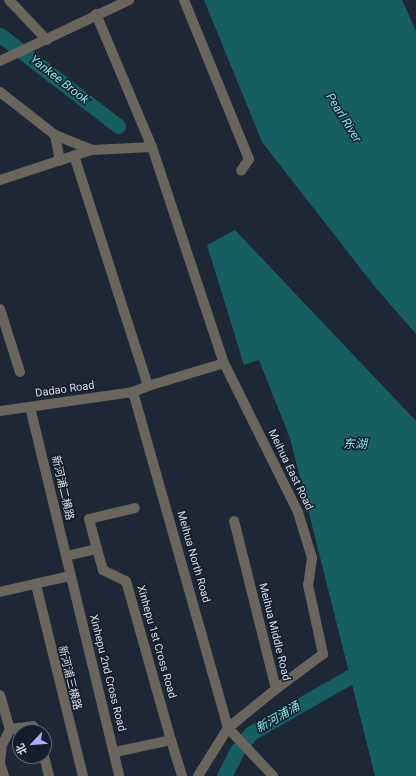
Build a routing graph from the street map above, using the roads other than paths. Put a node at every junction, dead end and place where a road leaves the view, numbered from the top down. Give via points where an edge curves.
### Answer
1 (9, 0) edge
2 (129, 0) edge
3 (184, 0) edge
4 (96, 14) junction
5 (47, 40) junction
6 (0, 61) edge
7 (0, 92) edge
8 (55, 134) junction
9 (152, 147) junction
10 (92, 150) junction
11 (74, 156) junction
12 (60, 161) junction
13 (241, 171) dead end
14 (0, 180) edge
15 (0, 309) edge
16 (4, 332) edge
17 (224, 363) junction
18 (20, 372) dead end
19 (148, 386) junction
20 (133, 392) junction
21 (30, 407) junction
22 (0, 411) edge
23 (135, 508) dead end
24 (234, 521) dead end
25 (98, 549) junction
26 (66, 556) junction
27 (70, 576) junction
28 (36, 585) junction
29 (0, 592) edge
30 (276, 689) junction
31 (0, 694) edge
32 (228, 728) junction
33 (10, 729) joint
34 (171, 740) junction
35 (115, 752) junction
36 (46, 764) edge
37 (4, 776) edge
38 (49, 776) edge
39 (83, 776) edge
40 (119, 776) edge
41 (182, 776) edge
42 (198, 776) edge
43 (273, 776) edge

1 - 5 street
2 - 4 street
3 - 13 street via 249,159
4 - 5 street
4 - 9 street
5 - 6 street
7 - 8 street
8 - 10 street
8 - 12 street
9 - 10 street
9 - 17 street
10 - 11 street
11 - 12 street
11 - 19 street
12 - 14 street
15 - 16 street
16 - 18 street
17 - 19 street, Dadao Road
17 - 30 street, Meihua East Road via 298,512 312,558 308,585 323,654
19 - 20 street, Dadao Road
20 - 21 street, Dadao Road
20 - 32 street, Meihua North Road
21 - 22 street, Dadao Road
21 - 26 street, 新河浦二横路
23 - 25 street via 90,519
24 - 30 street, Meihua Middle Road
25 - 26 street
25 - 34 street, Xinhepu 1st Cross Road via 103,570 126,581
26 - 27 street, 新河浦二横路
27 - 28 street
27 - 35 street, Xinhepu 2nd Cross Road
28 - 29 street
28 - 39 street, 新河浦三横路
30 - 32 street, Meihua Middle Road
31 - 33 street
32 - 42 street, Meihua Middle Road
32 - 43 street, Meihua North Road
33 - 37 street via 2,745 0,763
34 - 35 street
34 - 41 street
35 - 40 street, Xinhepu 2nd Cross Road
36 - 38 street

